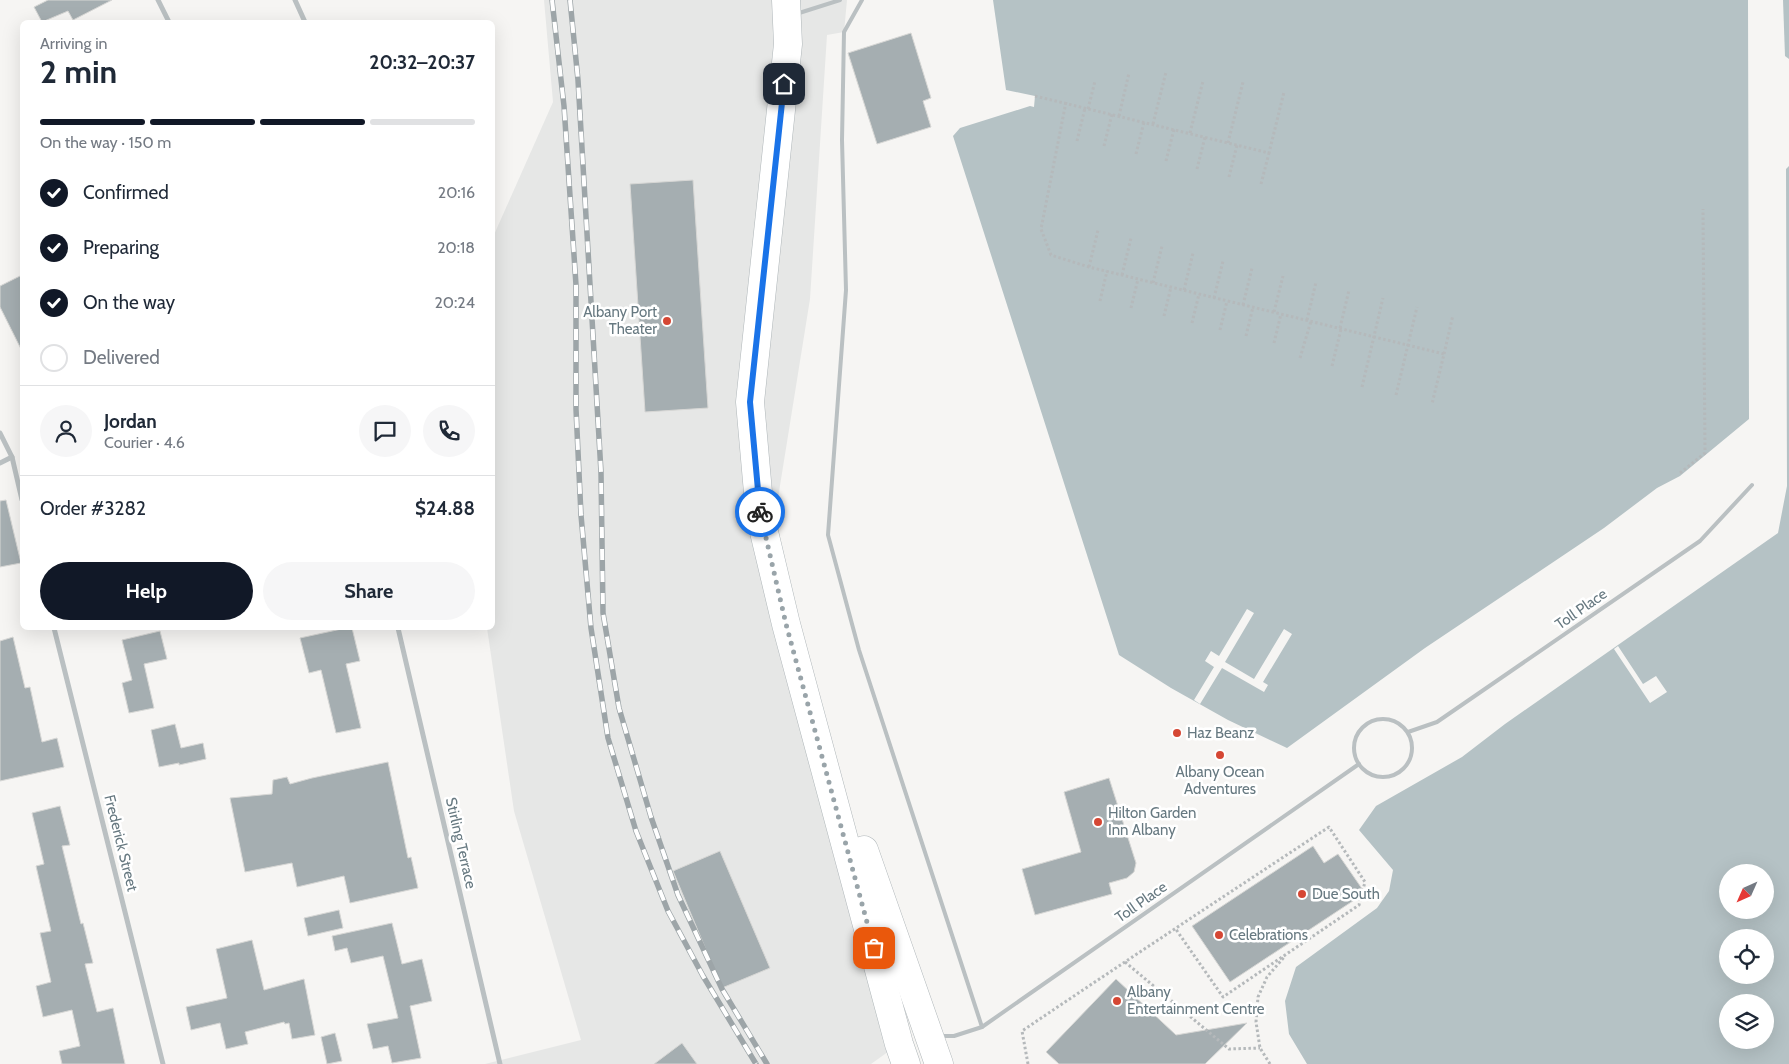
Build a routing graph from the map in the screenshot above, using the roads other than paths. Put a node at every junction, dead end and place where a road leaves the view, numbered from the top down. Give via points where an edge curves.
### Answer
1 (158, 0) edge
2 (295, 0) edge
3 (840, 0) edge
4 (862, 0) edge
5 (786, 8) edge
6 (168, 20) edge
7 (305, 20) edge
8 (0, 433) edge
9 (12, 457) junction
10 (0, 463) edge
11 (1752, 485) dead end
12 (20, 491) edge
13 (786, 624) junction
14 (54, 630) edge
15 (398, 630) edge
16 (1408, 732) junction
17 (1359, 764) junction
18 (982, 1027) junction
19 (928, 1035) junction
20 (903, 1054) edge
21 (163, 1064) edge
22 (500, 1064) edge
23 (939, 1064) edge

1 - 6 street
2 - 7 street
3 - 5 lane
4 - 18 lane via 844,32 842,140 846,290 828,535 859,650
5 - 13 main road via 788,44 750,402 760,515
8 - 9 street
9 - 10 street
9 - 12 street
11 - 16 lane, Toll Place via 1700,541 1436,722
13 - 19 main road
13 - 20 main road
14 - 21 street, Frederick Street
15 - 22 street, Stirling Terrace
16 - 17 lane via 1413,749 1411,758 1400,772 1392,776 1374,776
16 - 17 lane via 1401,724 1387,719 1363,726 1354,745
17 - 18 lane, Toll Place
18 - 19 lane, Toll Place via 954,1036
19 - 20 main road
19 - 23 main road

